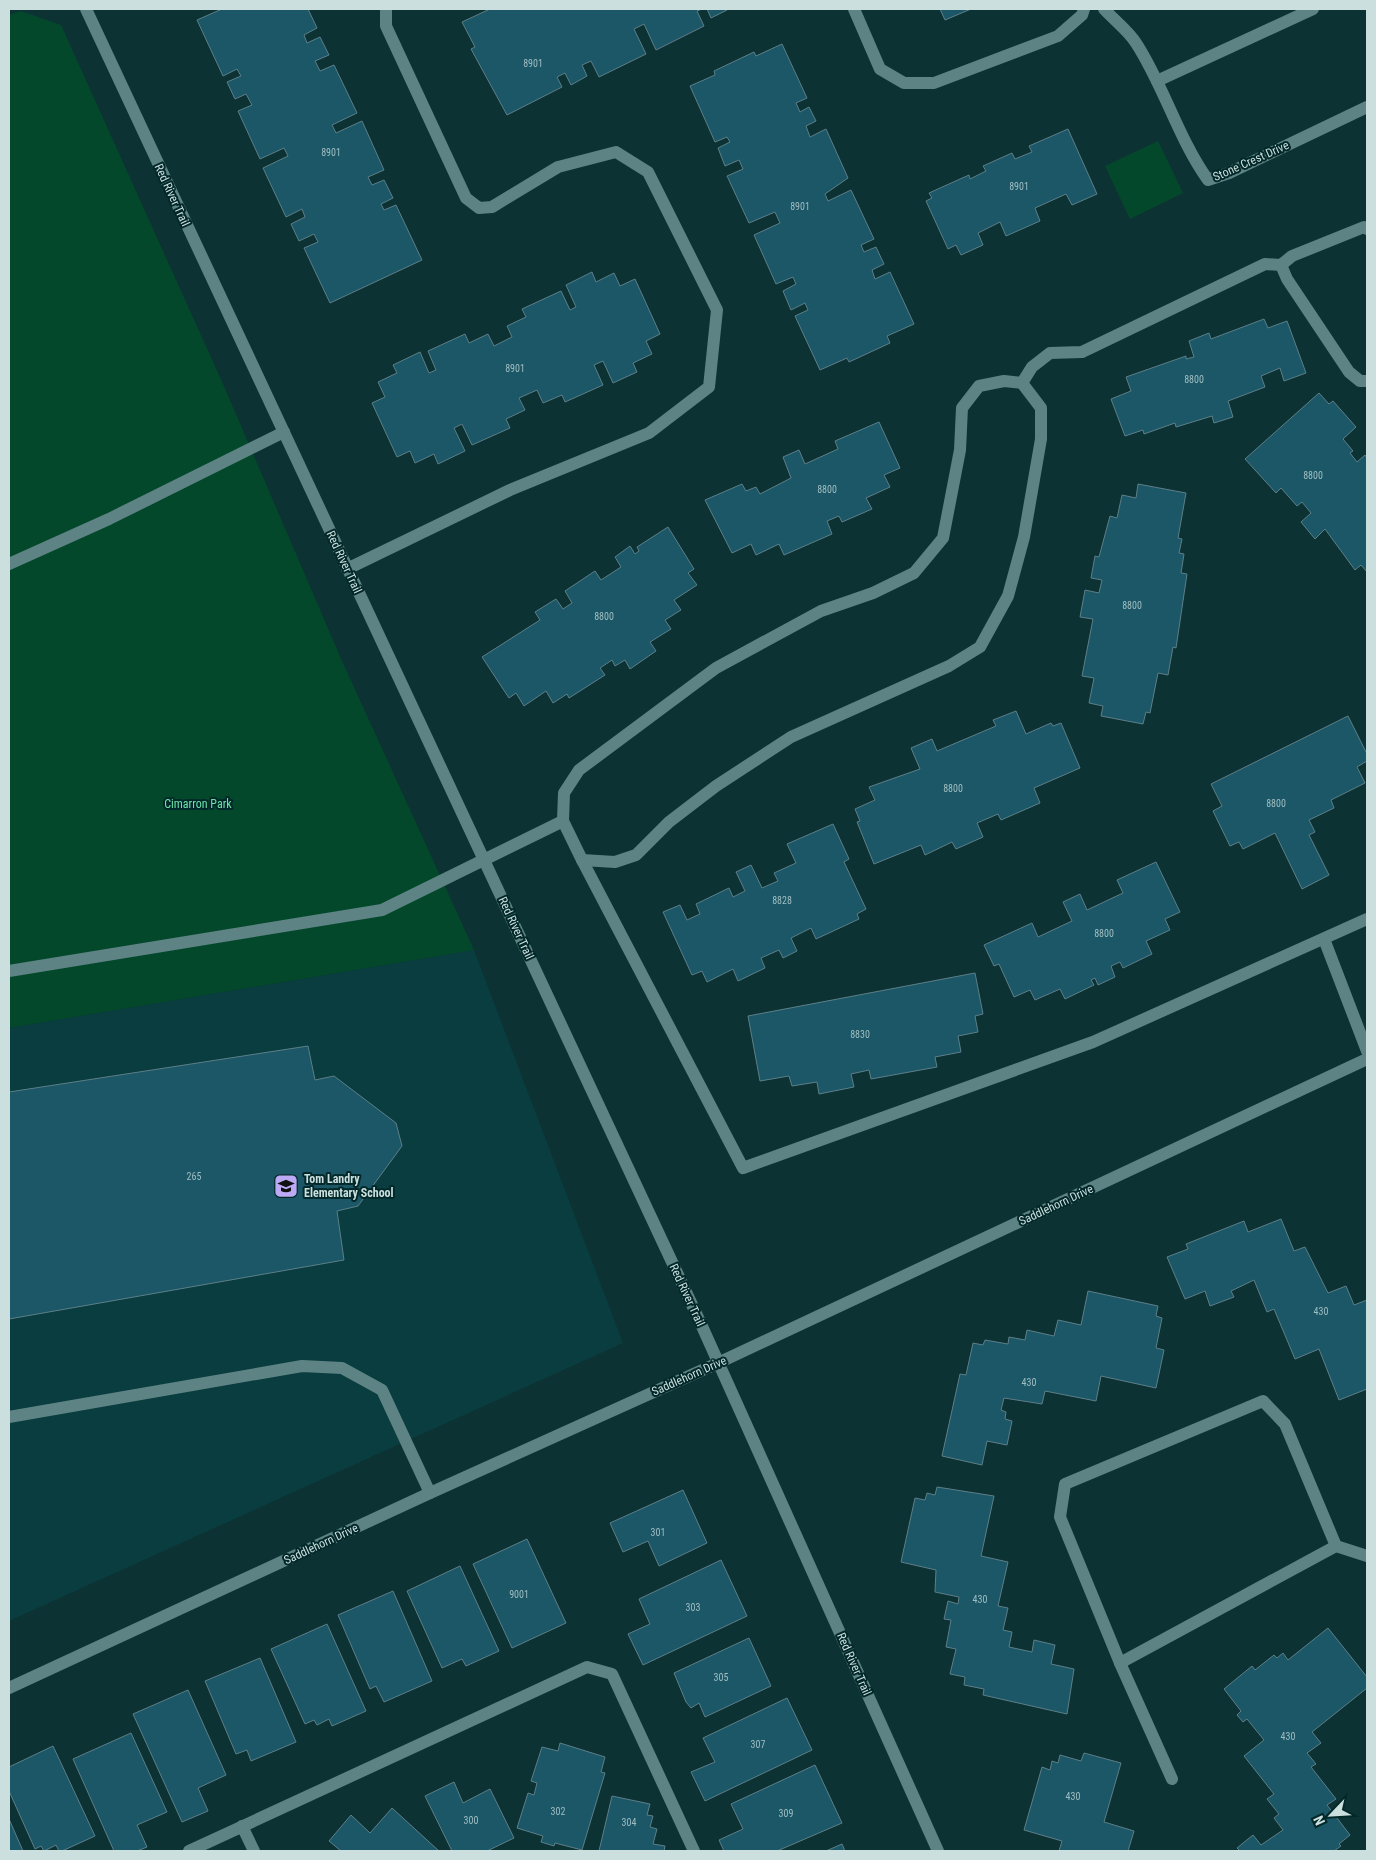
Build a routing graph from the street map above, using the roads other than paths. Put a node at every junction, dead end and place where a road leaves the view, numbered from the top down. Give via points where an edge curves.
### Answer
1 (86, 9) edge
2 (386, 9) edge
3 (854, 9) edge
4 (1084, 9) edge
5 (1104, 9) edge
6 (1313, 9) edge
7 (1157, 81) junction
8 (1367, 106) edge
9 (1367, 229) edge
10 (1281, 265) junction
11 (1367, 381) edge
12 (1022, 383) junction
13 (284, 432) junction
14 (9, 564) edge
15 (347, 569) junction
16 (563, 821) junction
17 (582, 860) junction
18 (484, 861) junction
19 (1366, 922) edge
20 (1324, 939) junction
21 (9, 971) edge
22 (1367, 1051) edge
23 (1367, 1058) edge
24 (718, 1363) junction
25 (9, 1417) edge
26 (430, 1493) junction
27 (1336, 1546) junction
28 (1367, 1556) edge
29 (1120, 1662) junction
30 (9, 1688) edge
31 (1172, 1779) dead end
32 (242, 1826) junction
33 (189, 1851) edge
34 (254, 1851) edge
35 (694, 1851) edge
36 (938, 1851) edge

1 - 13 street, Red River Trail
2 - 15 street via 386,26 466,198 479,208 492,207 558,167 616,152 648,172 717,310 709,388 649,433 510,490
3 - 4 street via 880,69 904,83 934,83 1058,36 1082,16
5 - 7 street via 1135,42
6 - 7 street
7 - 8 street, Stone Crest Drive via 1193,160 1208,180 1229,174
9 - 10 street via 1364,227 1292,256
10 - 11 street via 1349,372 1360,381
10 - 12 street via 1265,264 1082,352 1050,353 1032,368
12 - 16 street via 1004,380 979,386 962,408 960,450 943,538 914,573 873,593 820,611 716,668 579,770 564,793
12 - 17 street via 1041,408 1041,439 1024,537 1008,596 980,647 949,666 791,738 716,786 669,822 636,854 615,862
13 - 14 street via 109,519
13 - 15 street, Red River Trail
15 - 18 street, Red River Trail
16 - 17 street
16 - 18 street
17 - 20 street via 743,1168 1093,1042
18 - 21 street via 382,910
18 - 24 street, Red River Trail
19 - 20 street
20 - 22 street
23 - 24 street, Saddlehorn Drive
24 - 26 street, Saddlehorn Drive
24 - 36 street, Red River Trail
25 - 26 street via 302,1366 342,1368 382,1390
26 - 30 street, Saddlehorn Drive
27 - 28 street
27 - 29 street
27 - 29 street via 1285,1424 1263,1401 1065,1484 1060,1517
29 - 31 street
32 - 33 street
32 - 34 street
32 - 35 street via 587,1666 612,1674

